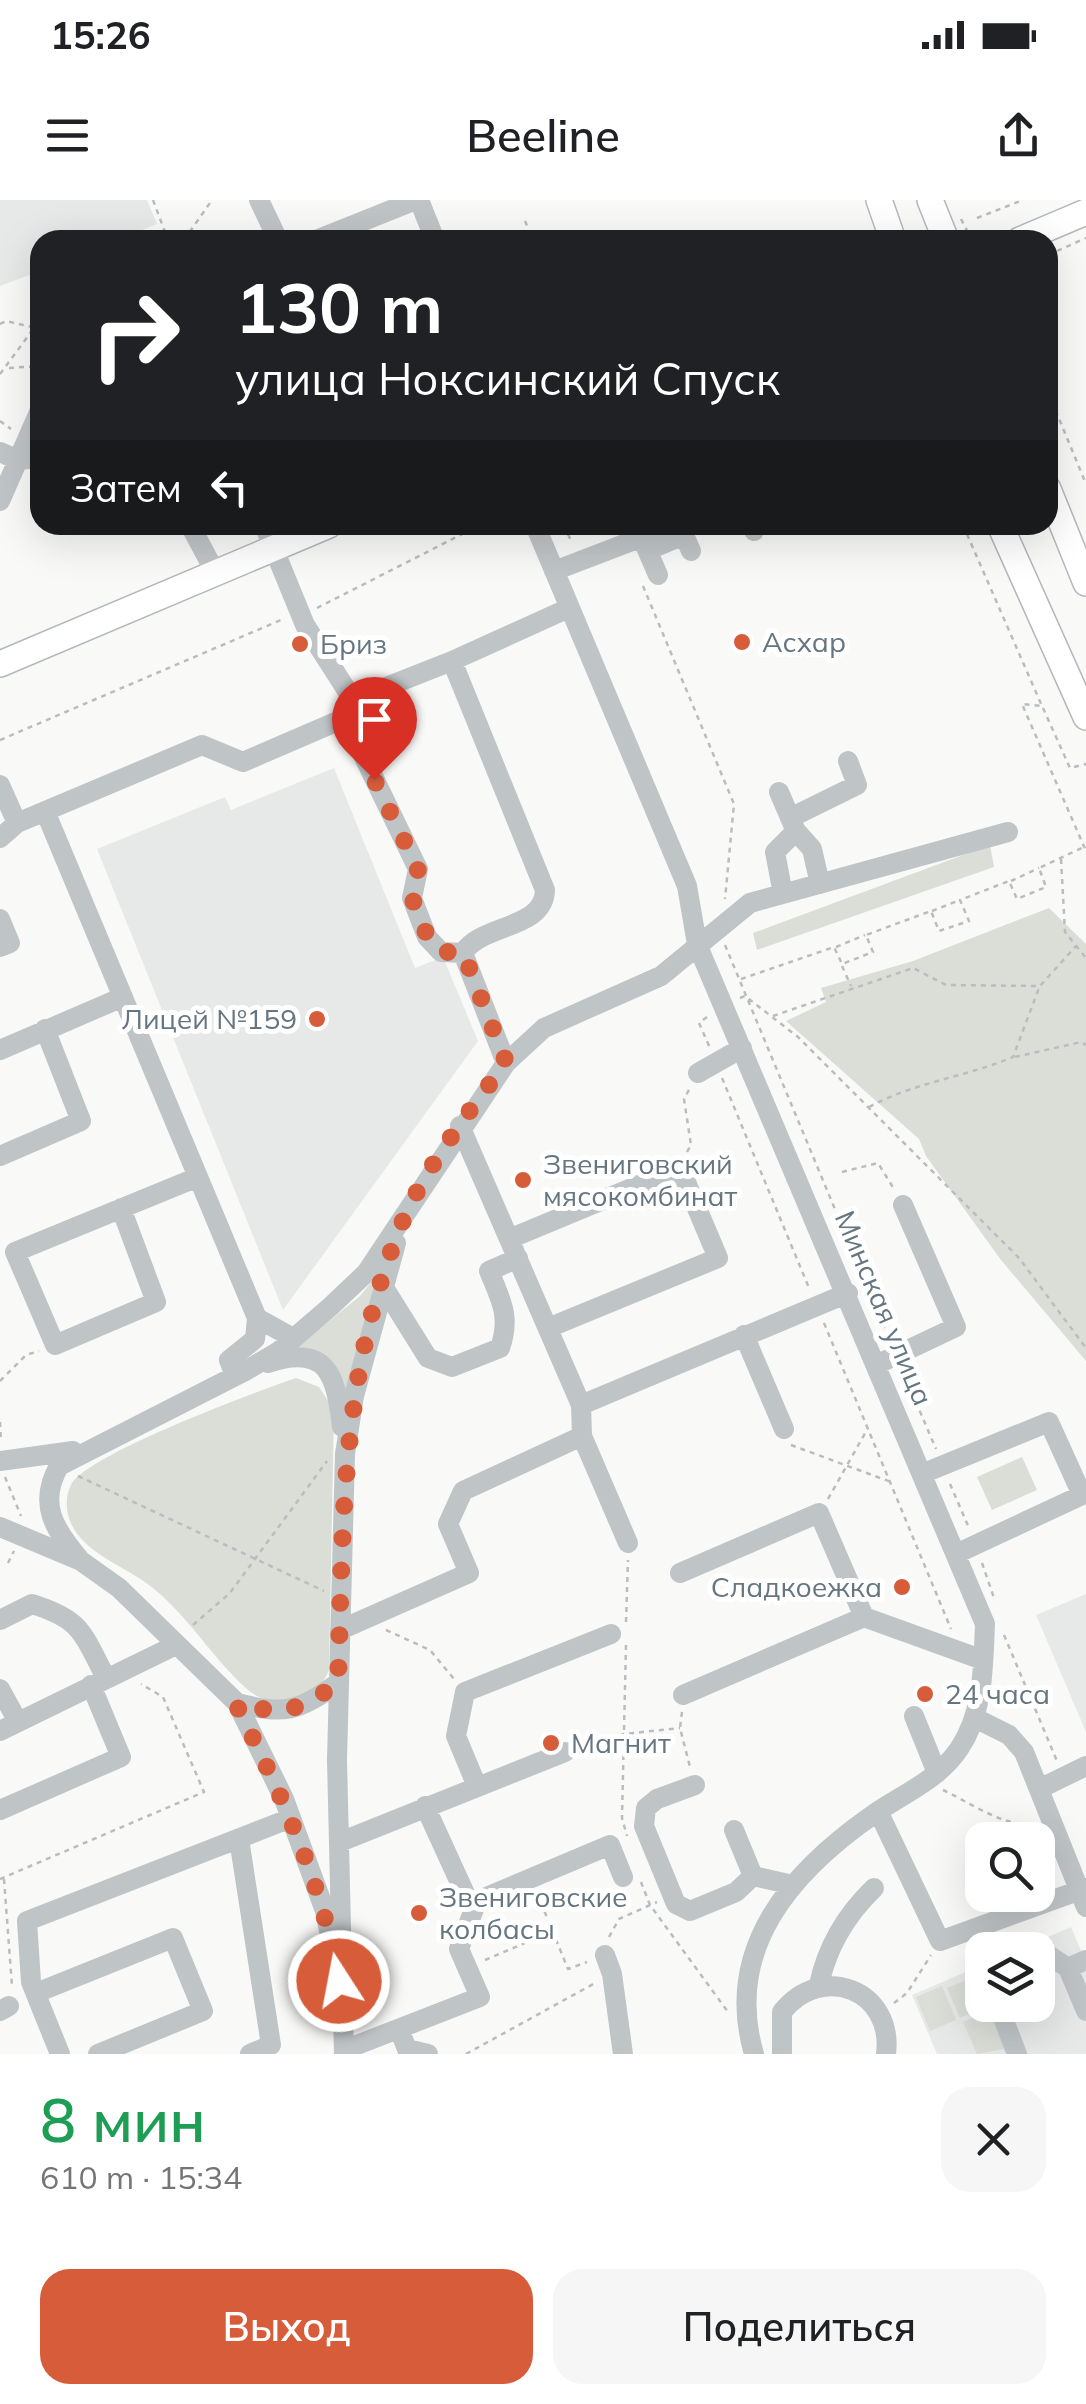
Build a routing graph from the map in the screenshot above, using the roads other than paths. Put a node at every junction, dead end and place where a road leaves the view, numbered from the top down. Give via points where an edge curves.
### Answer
1 (260, 200) edge
2 (418, 200) edge
3 (879, 200) edge
4 (930, 200) edge
5 (1086, 212) edge
6 (274, 230) edge
7 (342, 230) edge
8 (430, 230) edge
9 (890, 230) edge
10 (942, 230) edge
11 (1044, 230) edge
12 (30, 425) edge
13 (9, 456) edge
14 (0, 501) edge
15 (1058, 514) edge
16 (195, 535) edge
17 (539, 535) edge
18 (660, 535) edge
19 (1004, 535) edge
20 (268, 537) edge
21 (645, 545) junction
22 (691, 551) dead end
23 (554, 571) junction
24 (215, 572) junction
25 (649, 577) road end
26 (1086, 583) edge
27 (569, 608) junction
28 (452, 662) junction
29 (0, 664) edge
30 (349, 709) junction
31 (1086, 717) edge
32 (848, 762) dead end
33 (0, 785) edge
34 (779, 792) dead end
35 (45, 811) junction
36 (16, 823) junction
37 (793, 824) junction
38 (1008, 832) dead end
39 (0, 838) edge
40 (820, 884) junction
41 (783, 894) junction
42 (0, 919) edge
43 (698, 944) junction
44 (0, 946) edge
45 (463, 952) junction
46 (123, 997) junction
47 (45, 1030) junction
48 (742, 1048) junction
49 (0, 1050) edge
50 (506, 1062) junction
51 (707, 1068) road end
52 (460, 1126) junction
53 (0, 1156) edge
54 (198, 1177) junction
55 (903, 1205) road end
56 (121, 1208) junction
57 (403, 1222) junction
58 (514, 1249) junction
59 (383, 1286) junction
60 (848, 1293) junction
61 (257, 1318) junction
62 (548, 1328) junction
63 (744, 1335) junction
64 (294, 1338) junction
65 (898, 1357) junction
66 (241, 1373) junction
67 (581, 1405) junction
68 (784, 1429) road end
69 (582, 1436) junction
70 (95, 1446) junction
71 (336, 1457) junction
72 (0, 1461) edge
73 (933, 1469) junction
74 (3, 1534) edge
75 (628, 1543) dead end
76 (967, 1549) junction
77 (81, 1561) junction
78 (680, 1573) dead end
79 (864, 1618) junction
80 (0, 1620) edge
81 (340, 1630) junction
82 (611, 1634) dead end
83 (176, 1644) junction
84 (983, 1660) junction
85 (98, 1681) junction
86 (338, 1683) junction
87 (0, 1689) edge
88 (683, 1695) road end
89 (236, 1704) junction
90 (914, 1716) dead end
91 (975, 1718) junction
92 (8, 1725) edge
93 (565, 1752) road end
94 (1086, 1766) edge
95 (931, 1778) junction
96 (476, 1784) junction
97 (695, 1785) road end
98 (1041, 1788) junction
99 (424, 1806) junction
100 (0, 1810) edge
101 (878, 1811) junction
102 (291, 1818) junction
103 (734, 1830) dead end
104 (239, 1838) junction
105 (340, 1842) junction
106 (1078, 1856) edge
107 (753, 1876) junction
108 (623, 1877) dead end
109 (793, 1885) junction
110 (874, 1888) dead end
111 (1084, 1895) edge
112 (472, 1909) junction
113 (1077, 1964) edge
114 (608, 1965) road end
115 (819, 1985) junction
116 (36, 1993) junction
117 (342, 2001) junction
118 (1086, 2011) edge
119 (1005, 2022) edge
120 (399, 2029) junction
121 (272, 2050) edge
122 (344, 2052) edge
123 (60, 2054) edge
124 (98, 2054) edge
125 (250, 2054) edge
126 (428, 2054) edge
127 (621, 2054) edge
128 (754, 2054) edge
129 (782, 2054) edge
130 (886, 2054) edge
131 (1018, 2054) edge

1 - 6 street
2 - 7 street
2 - 8 street
3 - 9 main road
4 - 10 main road
5 - 11 main road
12 - 13 street
13 - 14 street
15 - 26 main road
16 - 24 street
17 - 23 street, Минская улица
18 - 21 street
19 - 31 main road
20 - 24 main road
20 - 30 street
21 - 22 street via 684,535
21 - 23 street
21 - 25 street
23 - 27 street, Минская улица
24 - 29 main road
27 - 28 street
27 - 43 street, Минская улица via 687,886
28 - 30 street
28 - 45 street via 545,890 536,913 471,940
30 - 35 street via 243,762 202,745
30 - 45 street via 418,869 412,898 428,938 442,952
32 - 37 street via 857,785
33 - 36 street
34 - 37 street
35 - 36 street
35 - 46 street
36 - 39 street
37 - 40 street via 812,850
37 - 41 street via 774,852
38 - 40 street
40 - 41 street
41 - 43 street via 750,903
42 - 44 street via 10,942
43 - 48 street, Минская улица
43 - 50 street via 660,976 544,1028
45 - 50 street
46 - 47 street
46 - 54 street
47 - 49 street
47 - 53 street via 81,1121
48 - 51 street
48 - 60 street, Минская улица
50 - 52 street
52 - 57 street
52 - 58 street
54 - 56 street
54 - 61 street
55 - 65 street via 956,1327
56 - 56 street via 15,1252 55,1345 156,1302
57 - 59 street
57 - 64 street via 366,1273
58 - 59 street via 488,1271 506,1312 500,1348 452,1367 435,1364 424,1352
58 - 62 street
58 - 62 street via 680,1168 718,1258
59 - 71 street
60 - 63 street
60 - 65 street, Минская улица
61 - 64 street
61 - 66 street via 255,1339 229,1360
62 - 67 street
63 - 67 street
63 - 68 street
64 - 66 street
65 - 73 street, Минская улица
66 - 70 street
66 - 71 street via 286,1357 308,1356 325,1366 338,1395
67 - 69 street
69 - 75 street
69 - 81 street via 463,1491 448,1524 469,1573
70 - 72 street
70 - 77 street via 58,1466 48,1486 56,1531
71 - 81 street
73 - 76 street, Минская улица
73 - 76 street via 1050,1422 1082,1495
74 - 77 street
76 - 84 street, Минская улица via 985,1624
77 - 83 street
78 - 79 street via 820,1514
79 - 84 street
79 - 88 street
80 - 85 street via 32,1604 66,1615 82,1631
81 - 86 street
82 - 96 street via 465,1692 456,1736
83 - 85 street
83 - 89 street
84 - 91 street, Минская улица
85 - 92 street
85 - 100 street via 121,1757
86 - 89 street via 304,1707 275,1712
86 - 105 street
87 - 92 street
89 - 102 street
90 - 95 street
91 - 95 street, Минская улица via 958,1750
91 - 98 street via 1016,1740
93 - 96 street
94 - 98 street
95 - 101 street, Минская улица
96 - 99 street
97 - 107 street via 646,1808 644,1826 676,1904 690,1911 736,1892
98 - 106 street
99 - 105 street
99 - 112 street
101 - 109 street, Минская улица
101 - 111 street via 940,1941
102 - 104 street
102 - 117 street via 325,1911
103 - 107 street
104 - 116 street via 27,1921
104 - 121 street
105 - 117 street
106 - 111 street
107 - 109 street
108 - 112 street via 610,1845 477,1901
109 - 128 street, Минская улица via 752,1951 746,1977
110 - 115 street via 825,1958
112 - 120 street via 459,1948 480,1996
113 - 118 street
114 - 127 street
115 - 129 street via 782,2012
115 - 130 street via 866,1996 887,2032
116 - 123 street
116 - 124 street via 173,1938 204,2012
117 - 122 street
119 - 131 street
120 - 122 street
120 - 126 street via 407,2049
121 - 125 street

